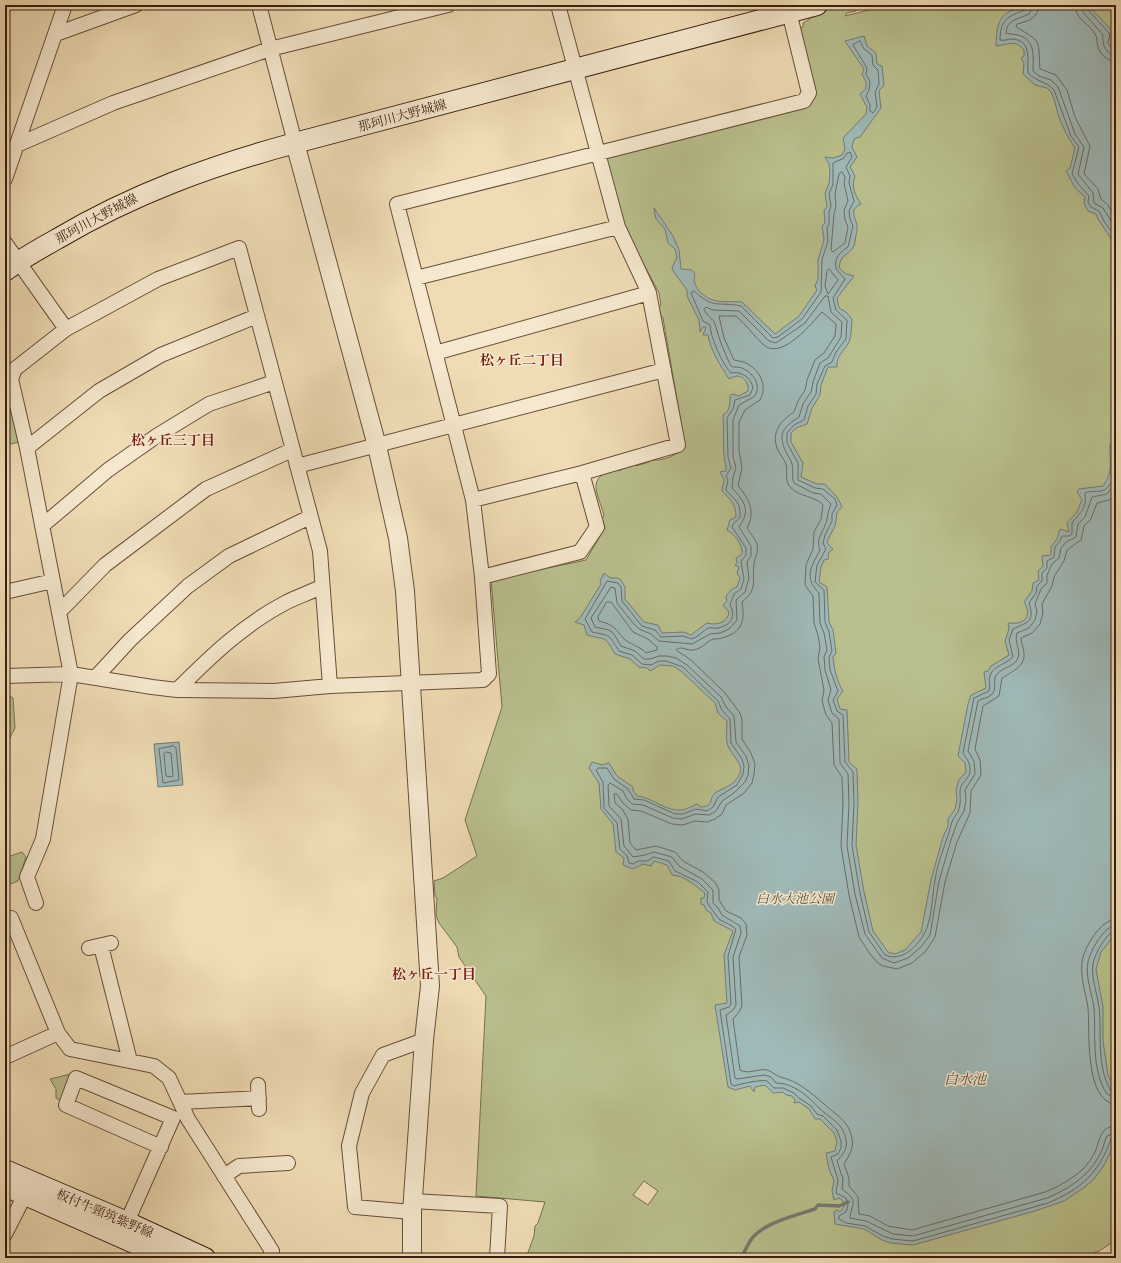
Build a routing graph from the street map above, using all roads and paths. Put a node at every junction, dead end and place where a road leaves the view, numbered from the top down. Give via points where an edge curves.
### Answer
1 (65, 5) edge
2 (136, 5) edge
3 (259, 5) edge
4 (448, 5) edge
5 (558, 5) edge
6 (817, 5) edge
7 (789, 12) junction
8 (56, 34) junction
9 (270, 49) junction
10 (574, 69) junction
11 (295, 143) junction
12 (17, 144) junction
13 (596, 153) junction
14 (5, 179) edge
15 (618, 227) junction
16 (5, 243) edge
17 (11, 266) edge
18 (416, 278) junction
19 (649, 293) junction
20 (257, 316) junction
21 (66, 329) junction
22 (435, 353) junction
23 (664, 370) junction
24 (274, 382) junction
25 (454, 426) junction
26 (377, 446) junction
27 (27, 448) junction
28 (292, 450) junction
29 (296, 466) junction
30 (582, 473) junction
31 (473, 500) junction
32 (310, 517) junction
33 (42, 526) junction
34 (482, 577) junction
35 (53, 580) junction
36 (321, 587) junction
37 (5, 592) edge
38 (60, 611) junction
39 (71, 674) junction
40 (5, 676) edge
41 (96, 677) junction
42 (410, 684) junction
43 (330, 686) junction
44 (177, 690) junction
45 (36, 902) dead end
46 (5, 921) edge
47 (100, 946) dead end
48 (58, 1033) junction
49 (424, 1040) junction
50 (5, 1057) edge
51 (130, 1061) junction
52 (258, 1097) dead end
53 (180, 1102) junction
54 (161, 1147) junction
55 (288, 1163) dead end
56 (5, 1170) edge
57 (224, 1176) junction
58 (5, 1186) edge
59 (28, 1188) junction
60 (412, 1206) junction
61 (127, 1222) junction
62 (5, 1234) edge
63 (168, 1258) edge
64 (205, 1258) edge
65 (269, 1258) edge
66 (412, 1258) edge
67 (497, 1258) edge

1 - 8 street
2 - 8 street
3 - 9 street
4 - 9 street
5 - 10 street
6 - 7 main road, 那珂川大野城線
7 - 10 main road, 那珂川大野城線
7 - 13 street via 808,92 804,101
8 - 12 street
9 - 11 street
9 - 12 street via 113,103
10 - 11 main road, 那珂川大野城線
10 - 13 street
11 - 17 main road, 那珂川大野城線 via 213,167 148,191 89,220
11 - 26 street
12 - 14 street
13 - 15 street
13 - 18 street via 397,204
15 - 18 street
15 - 19 street
16 - 17 street
17 - 21 street
18 - 22 street
19 - 22 street
19 - 23 street
20 - 21 street via 238,248 158,279
20 - 24 street
20 - 27 street via 161,355 99,391
21 - 27 street via 15,368 11,379
22 - 25 street
23 - 25 street
23 - 30 street via 678,446
24 - 28 street
24 - 33 street via 209,404 164,431 108,470
25 - 26 street
25 - 31 street
26 - 29 street
26 - 42 street via 398,538 405,591
27 - 33 street
28 - 29 street
28 - 38 street via 206,489 105,565
29 - 32 street
30 - 31 street
30 - 34 street via 597,527 580,552
31 - 34 street
32 - 36 street via 320,551
32 - 41 street via 229,556 188,586 130,640
33 - 35 street
34 - 42 street via 489,674 483,680
35 - 37 street
35 - 38 street
36 - 43 street
36 - 44 street via 285,602 250,624 211,656
38 - 39 street
39 - 40 street
39 - 41 street
39 - 45 street via 42,839 27,877
41 - 44 street
42 - 43 street
42 - 49 street via 430,986
43 - 44 street via 274,691
46 - 48 street via 11,918
47 - 51 street
48 - 50 street
48 - 51 street via 70,1048
49 - 60 street
49 - 60 street via 383,1055 362,1093 349,1146 356,1207
51 - 53 street via 154,1066 169,1078
52 - 53 street
53 - 57 street
54 - 54 street via 173,1118 76,1078 66,1106
54 - 61 street
55 - 57 street via 269,1170 240,1166
56 - 59 main road, 板付牛頸筑紫野線
57 - 65 street via 272,1251
58 - 59 main road, 板付牛頸筑紫野線
59 - 61 main road, 板付牛頸筑紫野線
59 - 62 street
59 - 63 main road, 板付牛頸筑紫野線
60 - 66 street
60 - 67 street via 500,1206
61 - 64 main road, 板付牛頸筑紫野線

